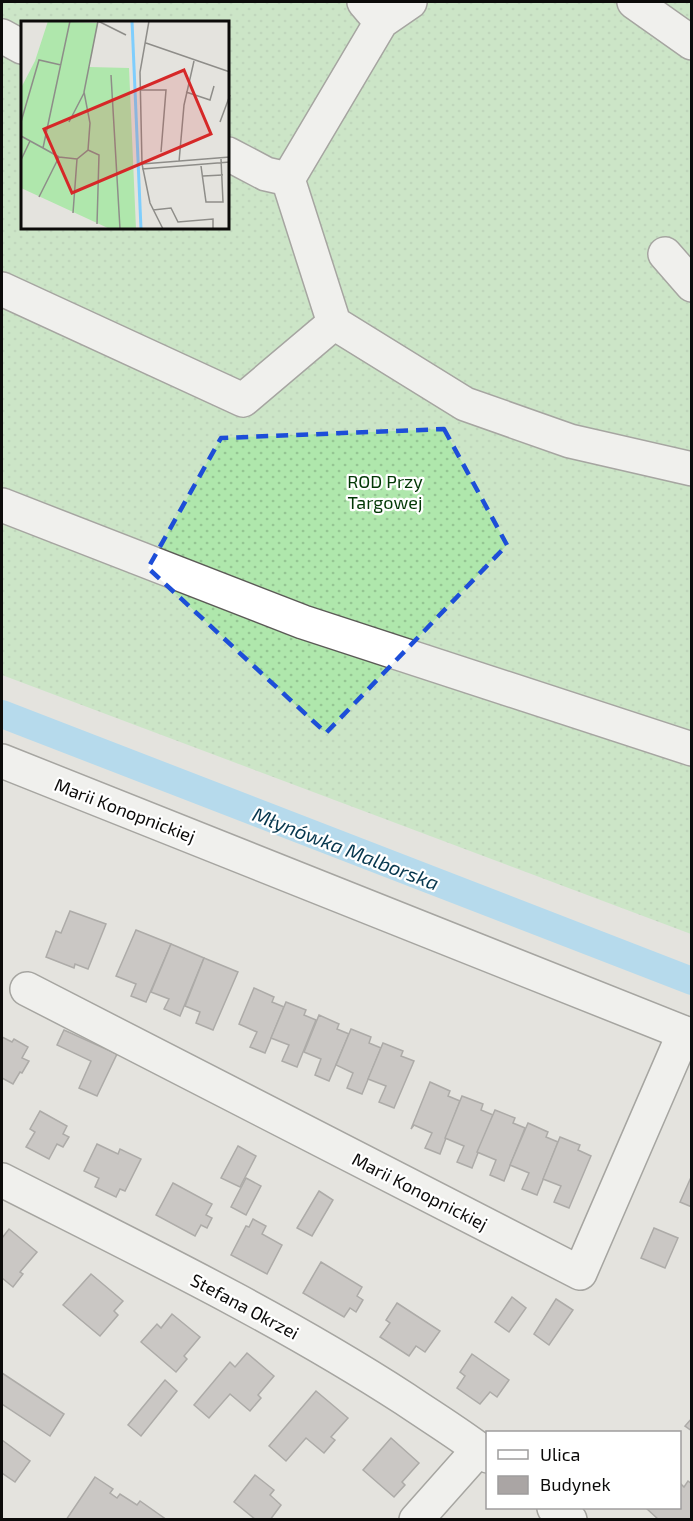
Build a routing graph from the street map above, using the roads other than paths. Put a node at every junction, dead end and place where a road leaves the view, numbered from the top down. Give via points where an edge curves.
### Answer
1 (410, 2) edge
2 (634, 2) edge
3 (373, 12) edge
4 (2, 36) edge
5 (692, 43) edge
6 (21, 46) edge
7 (230, 155) edge
8 (288, 179) junction
9 (665, 254) dead end
10 (692, 285) edge
11 (2, 290) edge
12 (334, 323) junction
13 (692, 469) edge
14 (2, 505) edge
15 (692, 749) edge
16 (2, 762) edge
17 (27, 989) dead end
18 (688, 1035) edge
19 (2, 1180) edge
20 (483, 1452) edge
21 (555, 1509) edge
22 (416, 1520) edge
23 (570, 1520) edge

1 - 3 street
2 - 5 street
3 - 8 street
4 - 6 street
7 - 8 street via 266,174
8 - 12 street
9 - 10 street
11 - 12 street via 243,400
12 - 13 street via 465,404 570,441
14 - 15 street via 303,622
16 - 18 street, Marii Konopnickiej
17 - 18 street, Marii Konopnickiej via 580,1274
19 - 20 street, Stefana Okrzei via 287,1329 372,1378
20 - 22 street, Stefana Okrzei
21 - 23 street

